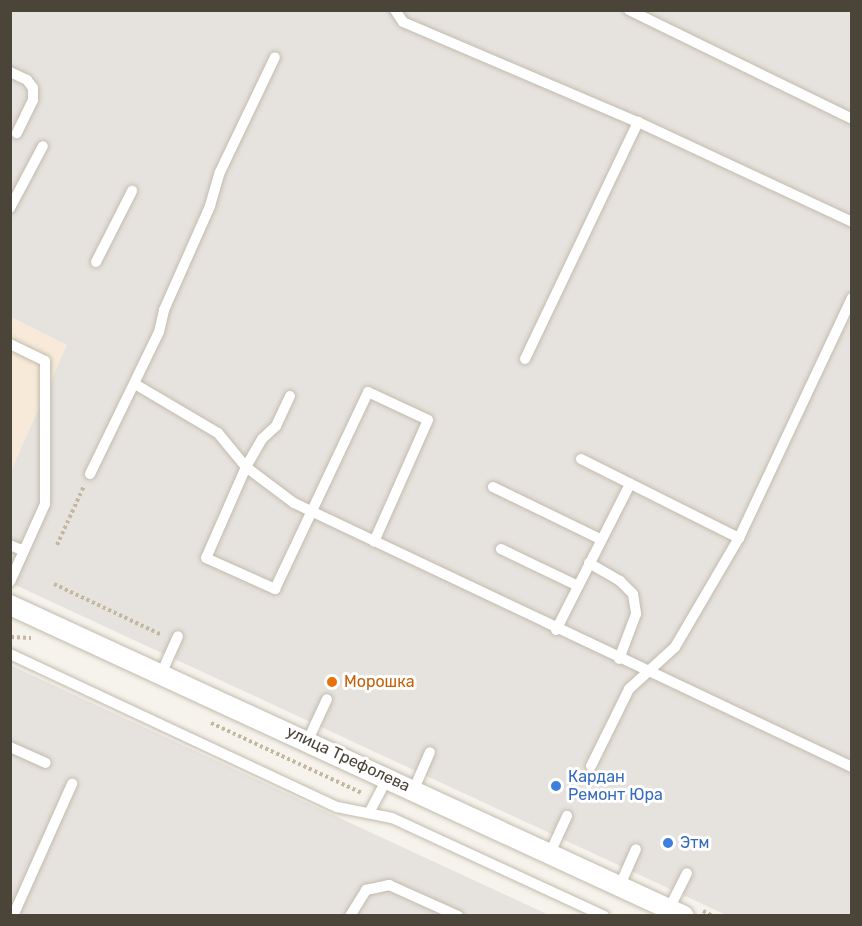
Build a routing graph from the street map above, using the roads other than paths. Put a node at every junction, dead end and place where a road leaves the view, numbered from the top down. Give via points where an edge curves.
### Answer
1 (395, 10) edge
2 (629, 10) edge
3 (275, 57) dead end
4 (10, 72) edge
5 (852, 118) edge
6 (638, 122) junction
7 (17, 133) dead end
8 (43, 146) dead end
9 (132, 191) dead end
10 (10, 208) edge
11 (852, 222) edge
12 (96, 262) dead end
13 (852, 298) edge
14 (10, 344) edge
15 (525, 359) dead end
16 (135, 384) junction
17 (290, 396) dead end
18 (581, 459) dead end
19 (246, 466) junction
20 (90, 474) road end
21 (630, 484) junction
22 (493, 487) dead end
23 (314, 512) junction
24 (739, 538) junction
25 (600, 539) junction
26 (374, 542) junction
27 (10, 545) edge
28 (501, 549) dead end
29 (24, 551) junction
30 (589, 563) junction
31 (10, 582) edge
32 (578, 586) junction
33 (11, 605) edge
34 (556, 630) junction
35 (177, 639) road end
36 (10, 654) edge
37 (619, 659) junction
38 (162, 672) junction
39 (650, 672) junction
40 (327, 699) dead end
41 (308, 740) junction
42 (10, 747) edge
43 (430, 753) dead end
44 (46, 763) dead end
45 (591, 766) dead end
46 (852, 767) edge
47 (388, 777) junction
48 (72, 784) dead end
49 (414, 789) junction
50 (369, 813) junction
51 (567, 816) dead end
52 (636, 849) dead end
53 (550, 853) junction
54 (687, 873) dead end
55 (620, 885) junction
56 (677, 912) edge
57 (13, 915) edge
58 (350, 915) edge
59 (458, 915) edge
60 (604, 915) edge

1 - 6 lane via 403,22
2 - 5 lane
3 - 16 lane via 220,172 210,206
4 - 7 lane via 27,80 33,88 33,100
6 - 11 lane
6 - 15 lane
8 - 10 lane
9 - 12 lane
13 - 24 lane
14 - 29 lane via 45,361 45,504
16 - 19 lane via 218,433
16 - 20 lane
17 - 19 lane via 276,426 262,439
18 - 21 lane
19 - 23 lane via 294,503
19 - 23 lane via 206,558 275,589 300,531
21 - 24 lane
21 - 25 lane
22 - 25 lane
23 - 26 lane
23 - 26 lane via 368,392 428,420
24 - 39 lane via 675,647
25 - 30 lane
26 - 34 lane
27 - 29 lane
28 - 32 lane
29 - 31 lane
30 - 32 lane
30 - 37 lane via 620,581 633,594 636,614
32 - 34 lane
33 - 38 street, улица Трефолева
34 - 37 lane
35 - 38 lane
36 - 50 lane via 337,807
37 - 39 lane
38 - 41 street, улица Трефолева
39 - 45 lane via 629,689
39 - 46 lane
40 - 41 lane
41 - 47 street, улица Трефолева
42 - 44 lane
43 - 49 lane
47 - 49 street, улица Трефолева
47 - 50 lane
48 - 57 lane
49 - 53 street, улица Трефолева
50 - 60 lane via 392,818
51 - 53 lane
52 - 55 lane
53 - 55 street, улица Трефолева
54 - 56 lane
55 - 56 street, улица Трефолева
58 - 59 lane via 366,890 389,885

